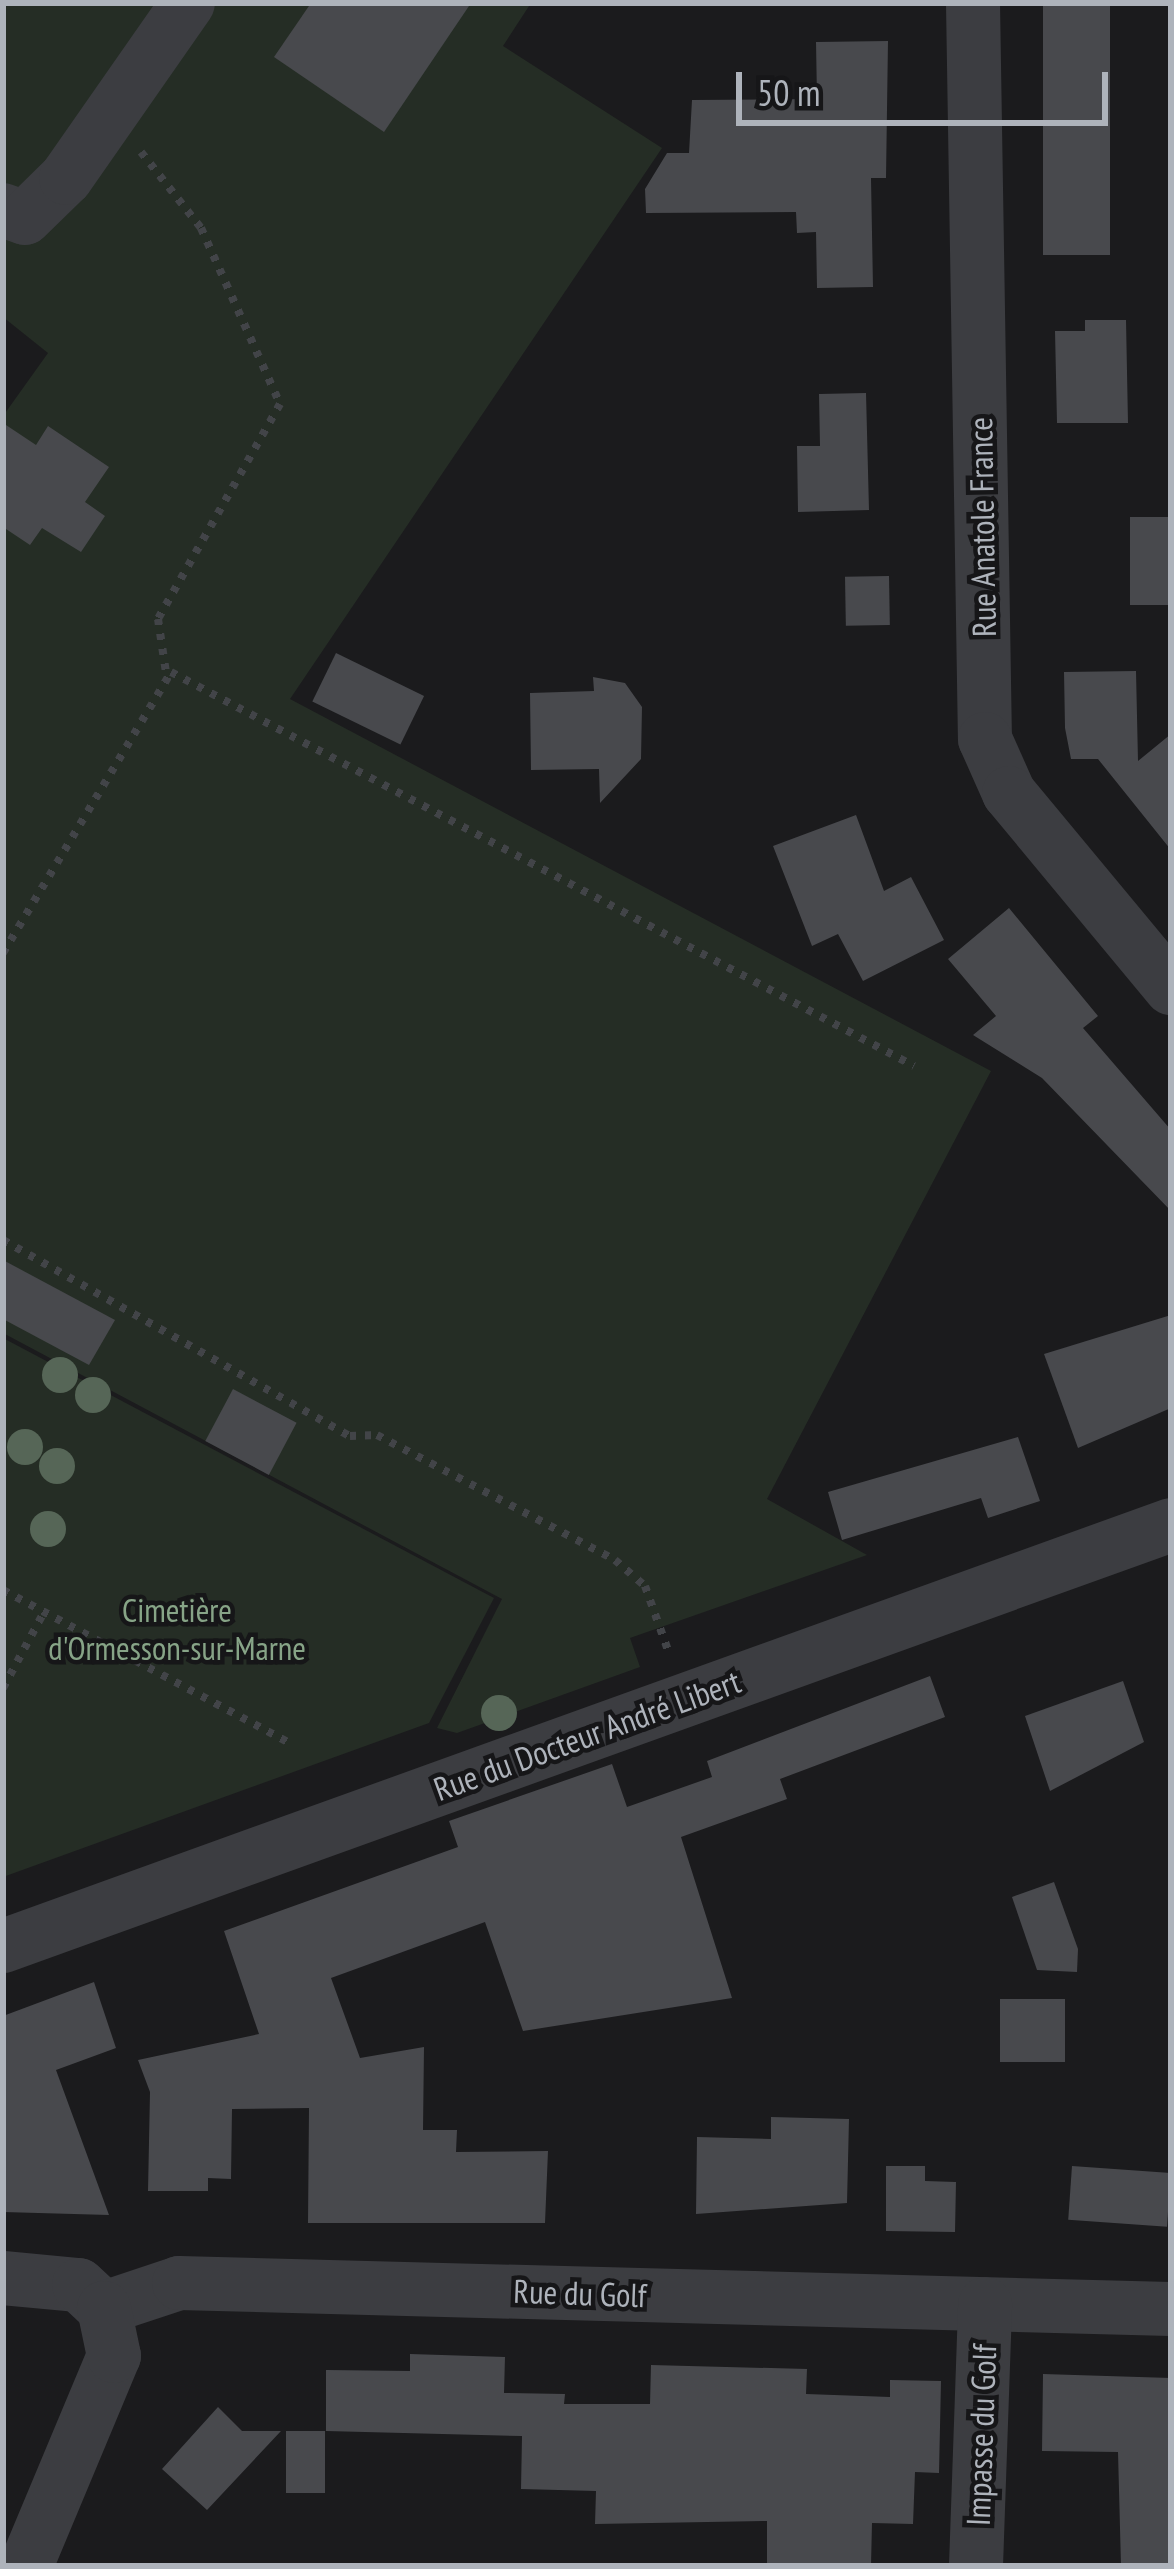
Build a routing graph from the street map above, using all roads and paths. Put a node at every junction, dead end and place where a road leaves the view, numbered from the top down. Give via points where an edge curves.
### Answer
1 (188, 3) edge
2 (974, 3) edge
3 (111, 113) junction
4 (3, 210) edge
5 (167, 680) junction
6 (3, 952) edge
7 (1171, 988) edge
8 (914, 1066) dead end
9 (3, 1240) edge
10 (1171, 1525) edge
11 (3, 1590) edge
12 (44, 1612) junction
13 (3, 1688) edge
14 (685, 1700) junction
15 (291, 1744) dead end
16 (3, 1946) edge
17 (3, 2278) edge
18 (985, 2304) junction
19 (104, 2308) junction
20 (1171, 2309) edge
21 (26, 2566) edge
22 (976, 2566) edge

1 - 3 street
2 - 7 street, Rue Anatole France via 985,739 1009,793
3 - 4 street via 25,218
3 - 5 path via 201,228 280,404 158,619
5 - 6 path
5 - 8 path via 171,672
9 - 14 path via 350,1436 377,1435 615,1561 645,1586
10 - 14 street, Rue du Docteur André Libert
11 - 12 path
12 - 13 path
12 - 15 path
14 - 16 street, Rue du Docteur André Libert
17 - 19 street via 80,2285
18 - 19 street, Rue du Golf via 179,2283
18 - 20 street, Rue du Golf
18 - 22 street, Impasse du Golf
19 - 21 street via 114,2356

